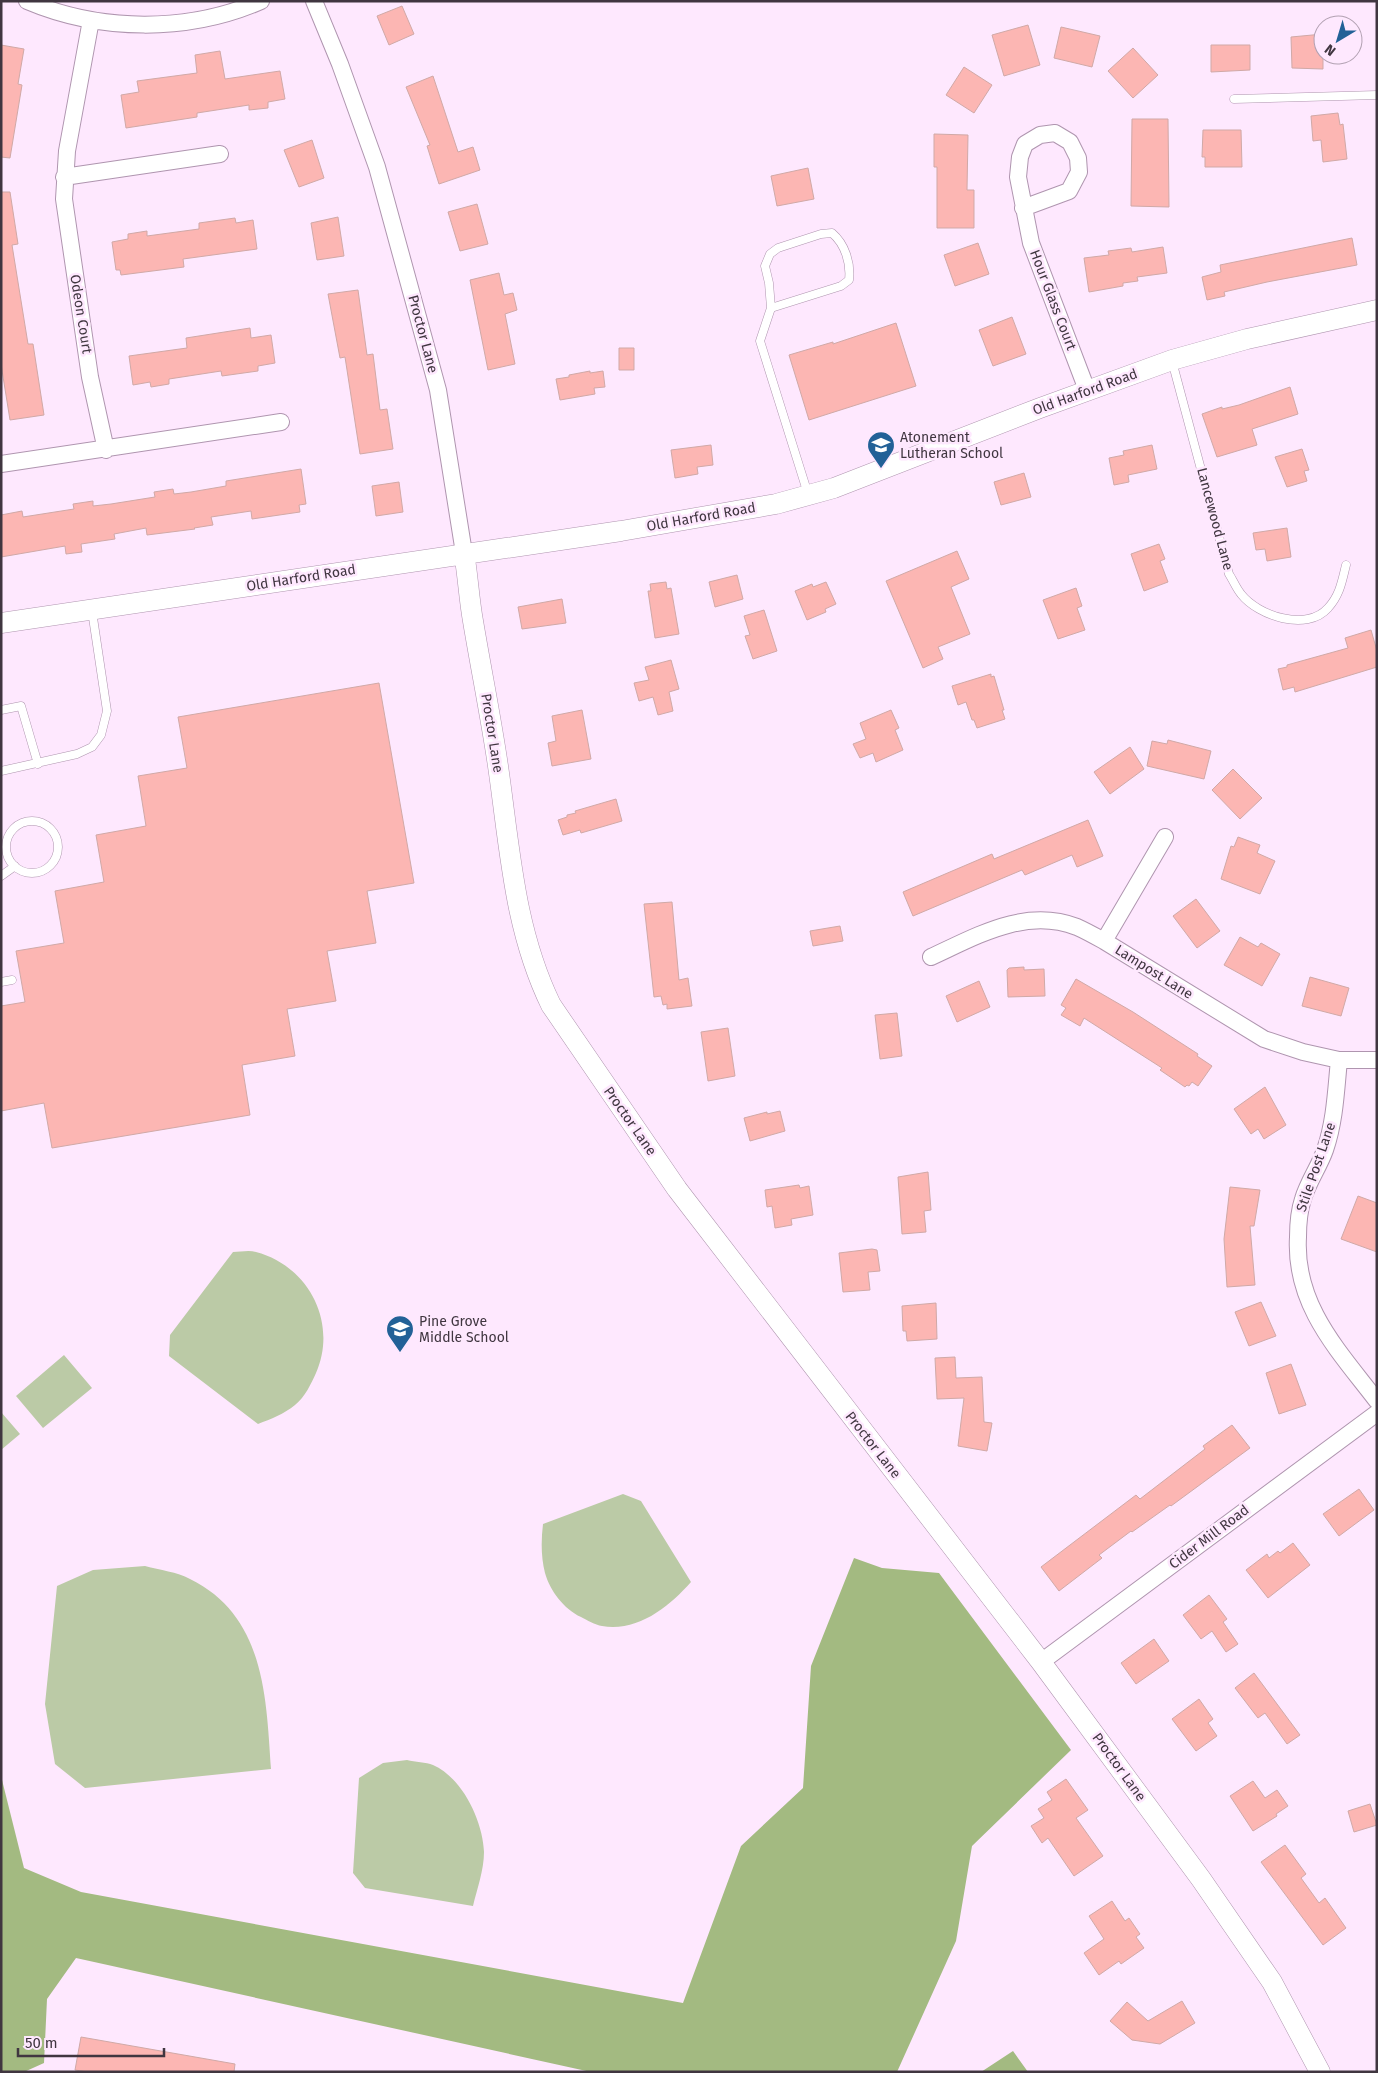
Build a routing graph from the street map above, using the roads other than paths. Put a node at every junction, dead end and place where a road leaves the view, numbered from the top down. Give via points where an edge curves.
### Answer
1 (27, 1) edge
2 (261, 1) edge
3 (314, 1) edge
4 (90, 20) junction
5 (1377, 95) edge
6 (1234, 99) dead end
7 (220, 154) dead end
8 (64, 177) junction
9 (1023, 208) junction
10 (771, 308) junction
11 (1377, 310) edge
12 (1172, 360) junction
13 (1087, 390) junction
14 (281, 422) dead end
15 (106, 450) junction
16 (1, 464) edge
17 (808, 496) junction
18 (464, 553) junction
19 (1346, 565) dead end
20 (91, 609) junction
21 (1, 623) edge
22 (1, 710) edge
23 (38, 764) junction
24 (1, 771) edge
25 (1165, 837) dead end
26 (14, 866) junction
27 (1, 876) edge
28 (1104, 941) junction
29 (931, 957) dead end
30 (12, 980) dead end
31 (1, 982) edge
32 (1339, 1060) junction
33 (1377, 1060) edge
34 (1377, 1401) edge
35 (1377, 1413) edge
36 (1041, 1662) junction
37 (1320, 2072) edge

1 - 4 street
2 - 4 street via 192,22 132,24
3 - 18 street, Proctor Lane via 377,167 438,390
4 - 8 street, Odeon Court
5 - 6 lane
7 - 8 street
8 - 15 street, Odeon Court via 64,199 90,377
9 - 9 street, Hour Glass Court via 1070,191 1079,172 1078,158 1070,142 1055,133 1040,135 1025,144 1018,177
9 - 13 street, Hour Glass Court via 1030,243
10 - 10 lane via 764,266 770,254 778,248 821,234 832,233 841,241 850,268 849,280 841,286
10 - 17 lane via 760,341
11 - 12 street, Old Harford Road via 1247,339
12 - 13 street, Old Harford Road
12 - 19 lane, Lancewood Lane via 1230,574 1240,594 1266,612 1284,618 1307,619 1321,614 1332,603 1340,591
13 - 17 street, Old Harford Road
14 - 15 street
15 - 16 street
17 - 18 street, Old Harford Road via 750,510
18 - 20 street, Old Harford Road
18 - 36 street, Proctor Lane via 516,898 536,971 551,1005 677,1189
20 - 21 street, Old Harford Road
20 - 23 lane via 107,711 101,735 92,747 77,754
22 - 23 lane via 21,706
23 - 24 lane
25 - 28 street
26 - 26 lane via 30,873 39,872 54,863 59,846 53,830 46,824 30,820 14,827 6,842 6,851
26 - 27 lane
28 - 29 street, Lampost Lane via 1076,927 1031,920 1010,922
28 - 32 street, Lampost Lane via 1264,1039
30 - 31 lane
32 - 33 street, Lampost Lane
32 - 34 street, Stile Post Lane via 1332,1127 1303,1199 1297,1252 1309,1305 1327,1336
35 - 36 street, Cider Mill Road
36 - 37 street, Proctor Lane via 1201,1878 1272,1982

